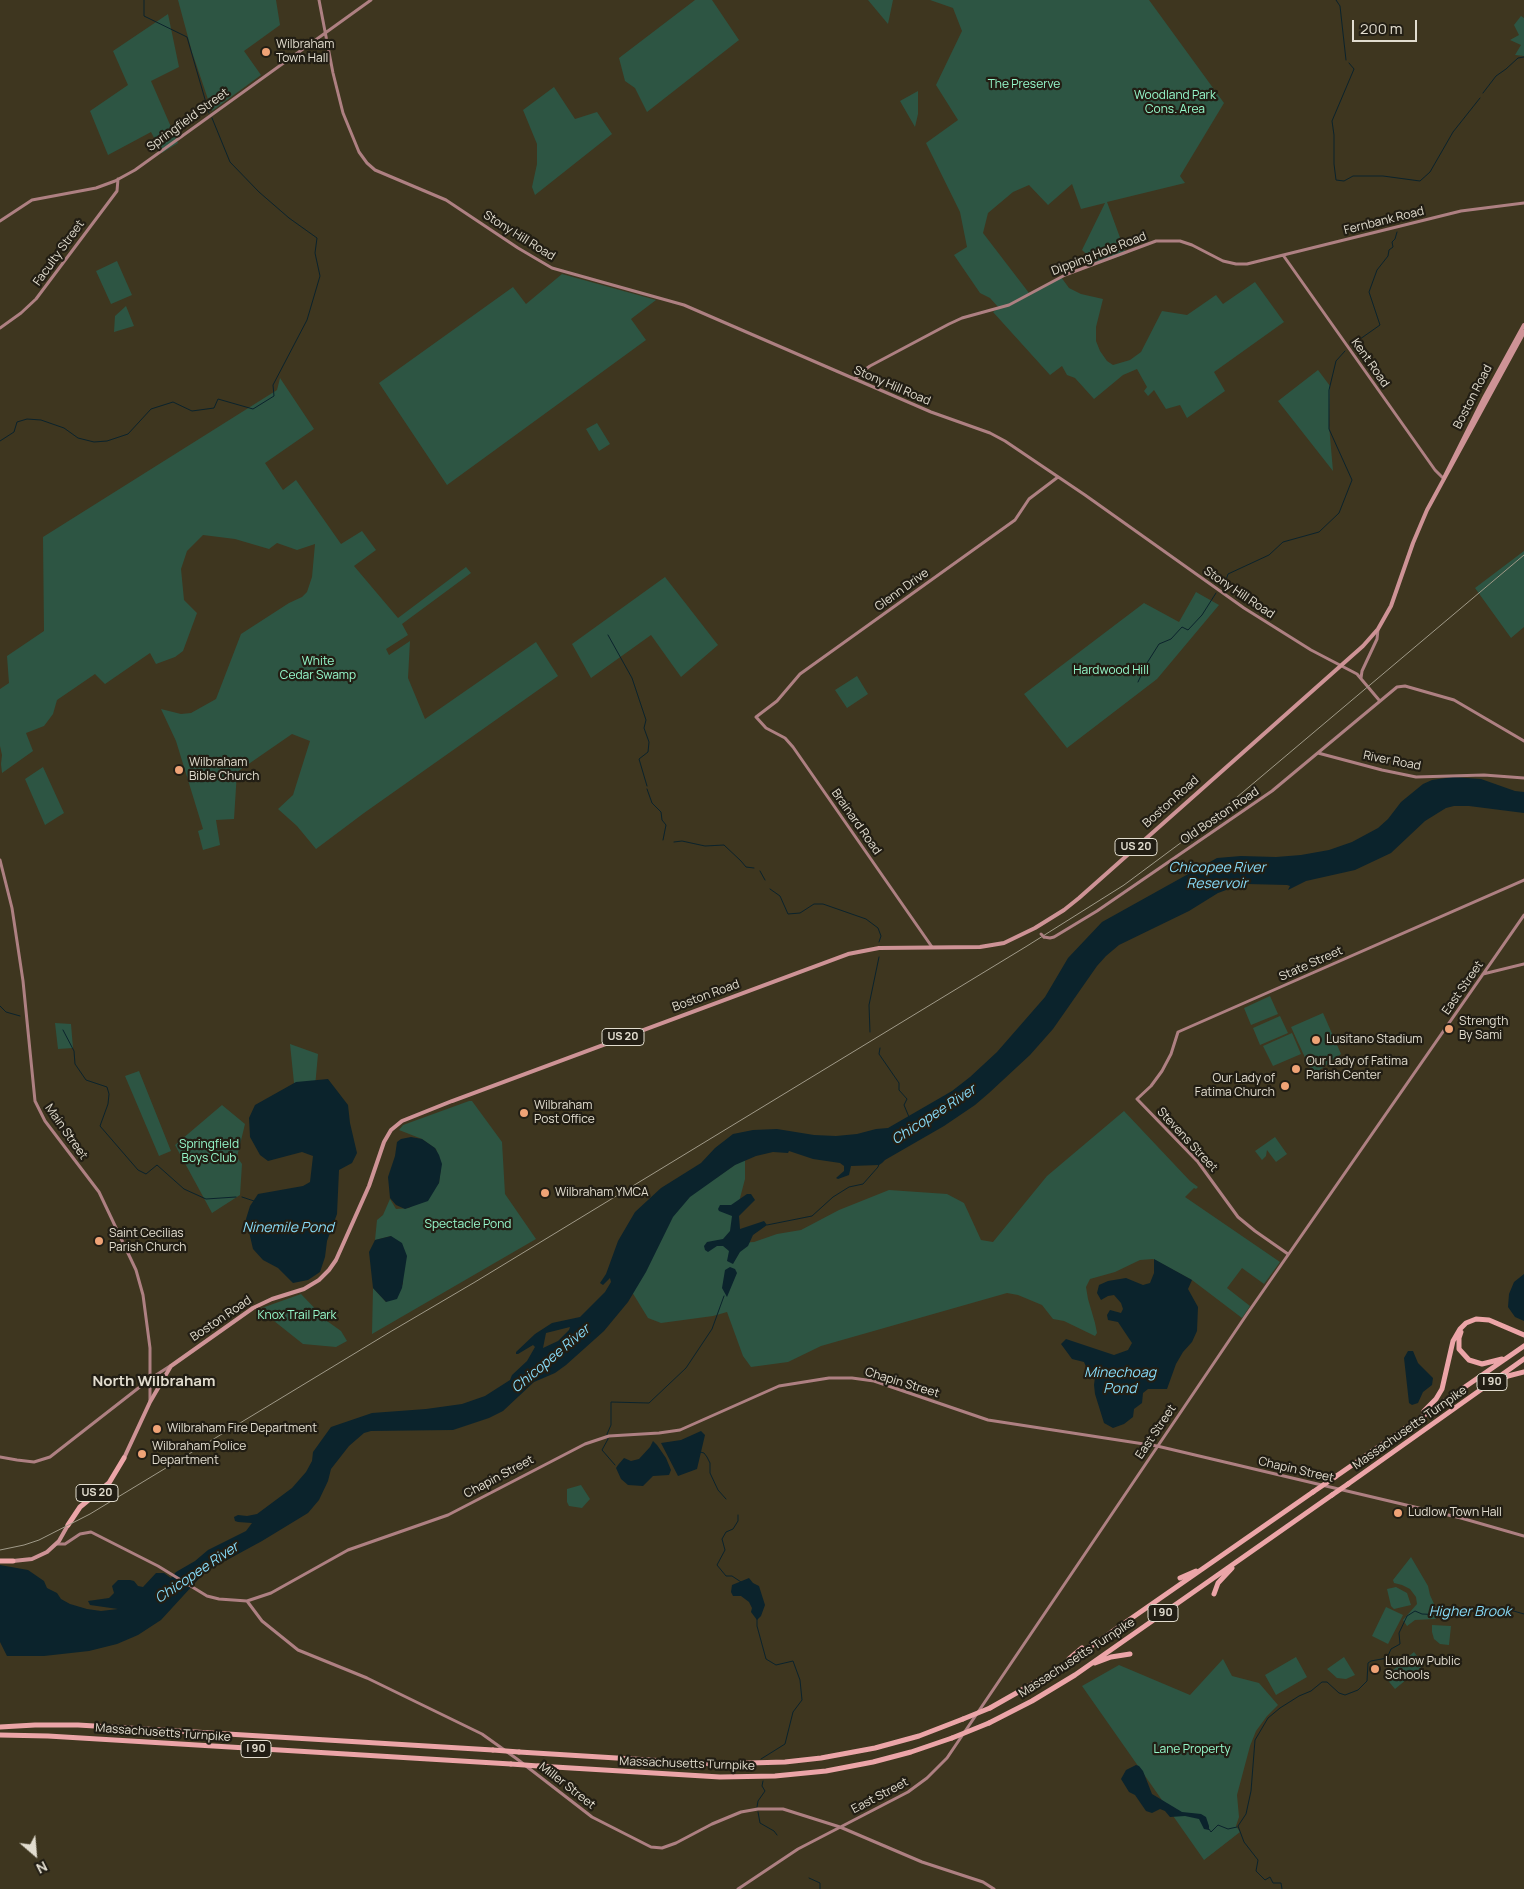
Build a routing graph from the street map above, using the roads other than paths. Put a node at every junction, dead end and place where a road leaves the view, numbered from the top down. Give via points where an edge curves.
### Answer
1 (319, 0) edge
2 (371, 0) edge
3 (325, 33) junction
4 (118, 179) junction
5 (1524, 203) edge
6 (0, 221) edge
7 (1283, 256) junction
8 (1249, 264) joint
9 (1524, 325) edge
10 (0, 328) edge
11 (1524, 332) edge
12 (855, 379) junction
13 (1058, 477) junction
14 (1444, 479) junction
15 (1378, 629) junction
16 (1340, 666) junction
17 (1361, 678) junction
18 (1380, 700) junction
19 (756, 717) joint
20 (1524, 741) edge
21 (1318, 753) junction
22 (1524, 778) edge
23 (0, 860) edge
24 (1524, 880) edge
25 (1524, 915) edge
26 (1035, 928) junction
27 (932, 947) junction
28 (1524, 964) edge
29 (1482, 974) junction
30 (1137, 1099) joint
31 (1288, 1254) junction
32 (1524, 1337) edge
33 (1524, 1346) edge
34 (1524, 1360) edge
35 (171, 1366) junction
36 (1524, 1372) edge
37 (150, 1379) junction
38 (150, 1402) junction
39 (1459, 1406) junction
40 (1157, 1446) junction
41 (1376, 1448) junction
42 (0, 1457) edge
43 (124, 1458) joint
44 (68, 1525) joint
45 (1524, 1536) edge
46 (60, 1539) junction
47 (70, 1541) junction
48 (1264, 1542) junction
49 (56, 1544) junction
50 (1222, 1556) junction
51 (13, 1561) joint
52 (0, 1562) edge
53 (1180, 1578) dead end
54 (1214, 1594) dead end
55 (248, 1601) junction
56 (1082, 1648) dead end
57 (1130, 1654) dead end
58 (1077, 1673) junction
59 (1036, 1683) junction
60 (0, 1728) edge
61 (0, 1734) edge
62 (840, 1827) junction
63 (738, 1889) edge
64 (994, 1889) edge

1 - 3 main road, Stony Hill Road
2 - 3 main road, Springfield Street
3 - 4 main road, Springfield Street via 138,168
3 - 12 main road, Stony Hill Road via 345,120 366,163 375,170 446,200 552,268 689,307
4 - 6 main road, Springfield Street via 96,188 32,200
4 - 10 main road, Faculty Street via 117,191 36,299
5 - 7 main road, Fernbank Road via 1461,211
7 - 8 main road, Fernbank Road
7 - 14 main road, Kent Road
8 - 12 main road, Dipping Hole Road via 1223,262 1192,244 1180,241 1156,241 1065,275 1009,305 962,318 870,366
9 - 14 main road, Boston Road / US 20
11 - 14 main road, Boston Road / US 20
12 - 13 main road, Stony Hill Road via 990,433
13 - 16 main road, Stony Hill Road via 1220,592
13 - 19 main road, Glenn Drive via 1030,499 1015,520 800,674 777,701
14 - 15 main road, Boston Road / US 20 via 1417,532 1392,602
15 - 16 main road, Boston Road / US 20
15 - 17 main road
16 - 17 main road, Stony Hill Road
16 - 26 main road, Boston Road / US 20 via 1080,898
17 - 18 main road, Stony Hill Road
18 - 20 main road via 1394,688 1402,686 1436,695 1457,702
18 - 21 main road, Old Boston Road
19 - 27 main road, Brainard Road via 793,747
21 - 22 main road, River Road via 1416,776
21 - 26 main road, Old Boston Road via 1272,791 1054,937 1042,936
23 - 37 main road, Main Street via 12,908 23,979 35,1101 45,1121 99,1192 136,1270 148,1329
24 - 30 main road, State Street via 1180,1031 1159,1076
25 - 29 main road, East Street
26 - 27 main road, Boston Road / US 20 via 997,945
27 - 35 main road, Boston Road / US 20 via 879,948 843,956 402,1121 384,1142 369,1186 327,1273 304,1289 253,1308
28 - 29 main road
29 - 31 main road, East Street
30 - 31 main road, Stevens Street via 1198,1162 1238,1217
31 - 40 main road, East Street
32 - 33 highway via 1490,1321 1479,1320 1465,1327 1458,1344 1466,1358 1482,1364 1496,1361
32 - 41 highway via 1489,1320 1473,1319 1466,1323 1453,1341 1442,1389 1436,1399
33 - 41 highway, Massachusetts Turnpike / I 90
34 - 39 highway, Massachusetts Turnpike / I 90
35 - 37 main road
35 - 38 main road, Boston Road / US 20
36 - 39 highway via 1504,1378
37 - 38 main road, Main Street
37 - 42 main road via 50,1457 38,1461
38 - 43 main road, Boston Road / US 20
39 - 48 highway, Massachusetts Turnpike / I 90, bridge
40 - 45 main road, Chapin Street
40 - 55 main road, Chapin Street via 988,1420 888,1385 852,1378 778,1386 680,1430 608,1436 585,1444 448,1515 348,1550 277,1590
40 - 62 main road, East Street via 947,1758 908,1792
41 - 50 highway, Massachusetts Turnpike / I 90, bridge
43 - 44 highway, Boston Road / US 20 via 109,1484 80,1508
44 - 46 main road, Boston Road / US 20
46 - 47 main road
46 - 49 main road, Boston Road / US 20
47 - 49 main road
47 - 55 main road via 91,1532 165,1570 192,1588 215,1598
48 - 54 highway via 1224,1576
48 - 58 highway, Massachusetts Turnpike / I 90
49 - 51 main road, Boston Road / US 20 via 38,1557
50 - 53 highway
50 - 59 highway, Massachusetts Turnpike / I 90
51 - 52 highway, Boston Road / US 20
55 - 62 main road, Miller Street via 262,1621 294,1648 367,1678 482,1734 586,1812 651,1847 671,1845 721,1820 758,1809 794,1811
56 - 59 highway
57 - 58 highway via 1107,1659
58 - 61 highway, Massachusetts Turnpike / I 90, bridge via 988,1723 917,1750 826,1771 775,1776 720,1777
59 - 60 highway, Massachusetts Turnpike / I 90, bridge via 990,1708 919,1736 844,1755 785,1762 714,1764 86,1725
62 - 63 main road, East Street via 783,1858
62 - 64 main road, Miller Street via 903,1855 984,1882

